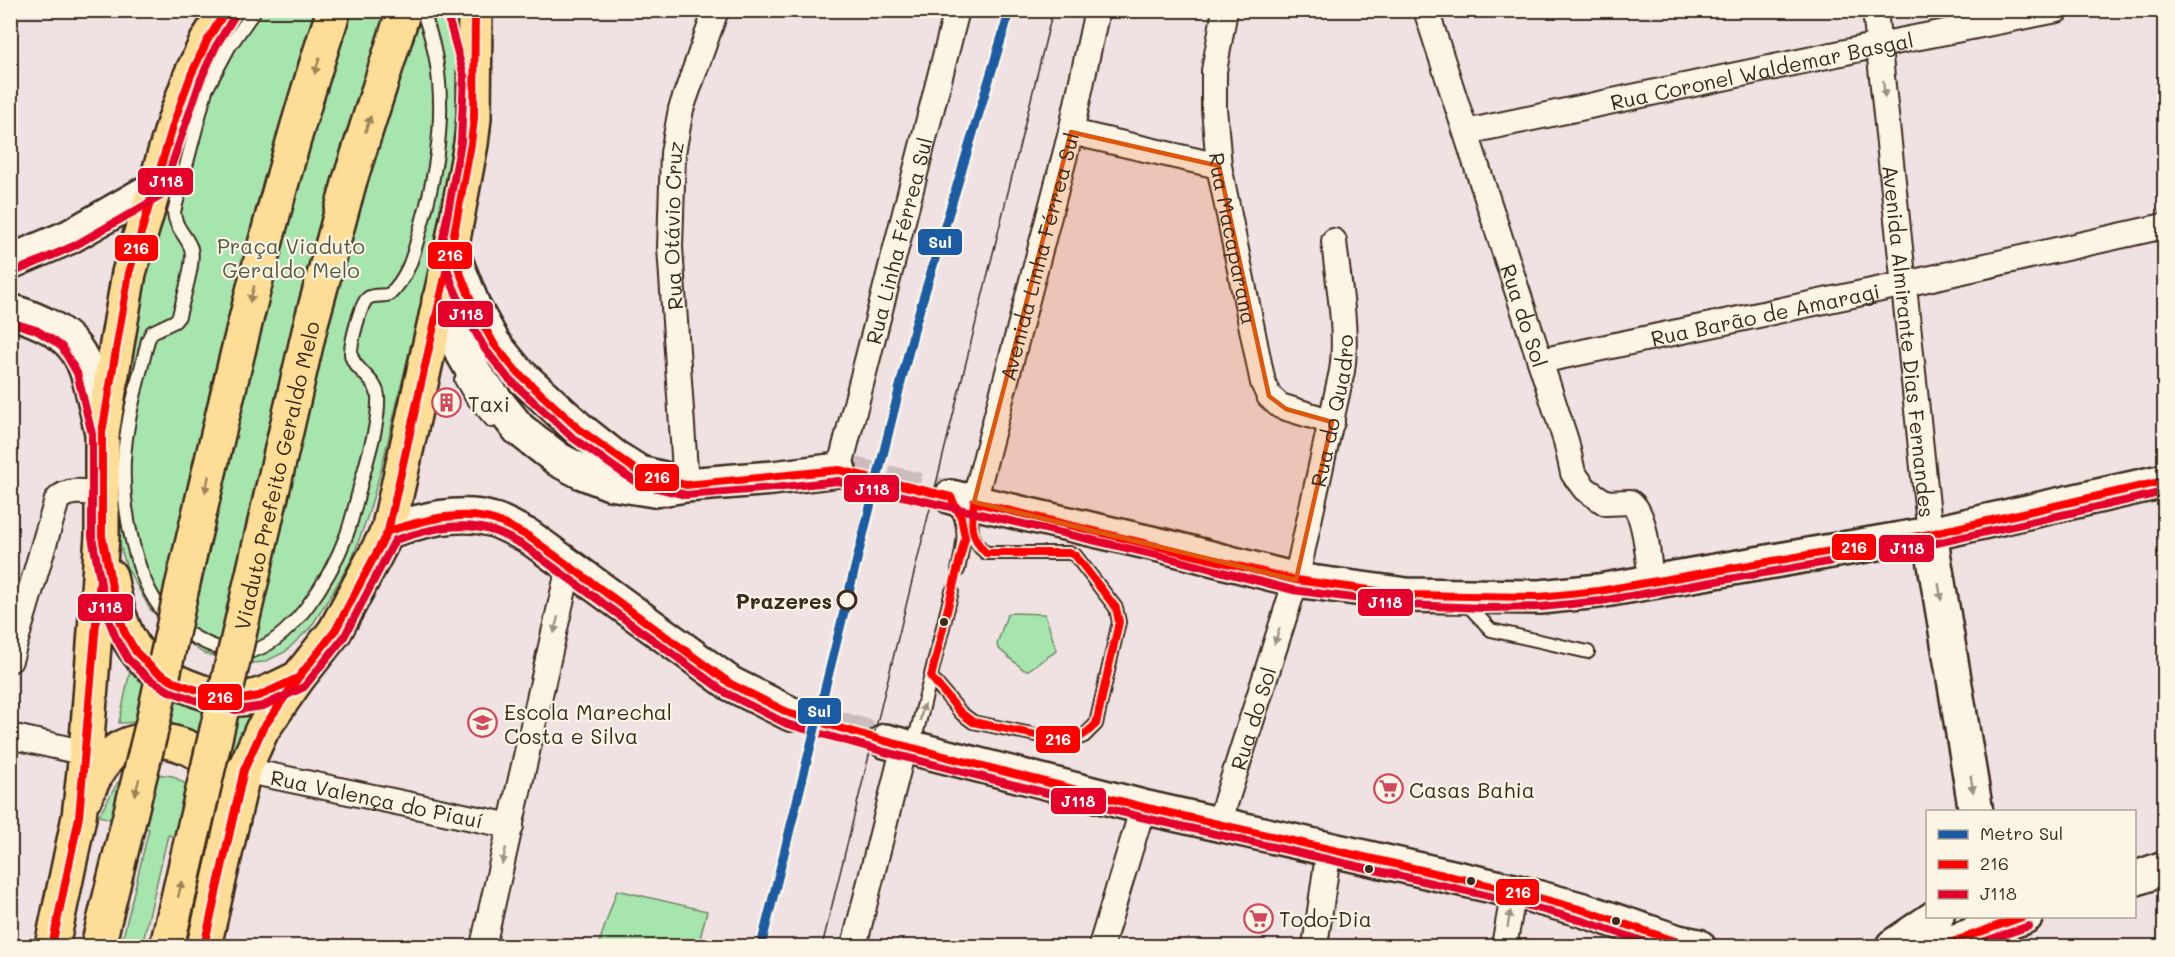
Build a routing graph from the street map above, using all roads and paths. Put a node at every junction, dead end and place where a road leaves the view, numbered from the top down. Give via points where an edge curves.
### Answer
1 (226, 10) edge
2 (255, 10) edge
3 (334, 10) edge
4 (405, 10) edge
5 (422, 10) edge
6 (455, 10) edge
7 (476, 10) edge
8 (717, 10) edge
9 (957, 10) edge
10 (1097, 10) edge
11 (1225, 10) edge
12 (1426, 10) edge
13 (1875, 10) edge
14 (2057, 10) edge
15 (1880, 45) junction
16 (475, 75) junction
17 (1071, 132) junction
18 (1466, 132) junction
19 (1219, 166) junction
20 (153, 189) junction
21 (2164, 226) edge
22 (1334, 241) dead end
23 (451, 250) junction
24 (10, 262) edge
25 (1905, 284) junction
26 (10, 311) edge
27 (445, 325) junction
28 (1540, 361) junction
29 (456, 372) dead end
30 (1332, 422) junction
31 (498, 427) dead end
32 (102, 433) junction
33 (839, 470) joint
34 (2164, 481) edge
35 (676, 487) junction
36 (598, 493) dead end
37 (101, 494) junction
38 (618, 497) dead end
39 (963, 499) junction
40 (632, 500) dead end
41 (388, 531) junction
42 (1930, 534) junction
43 (102, 536) junction
44 (986, 553) junction
45 (569, 567) junction
46 (1296, 580) junction
47 (1651, 582) junction
48 (952, 591) dead end
49 (1459, 596) junction
50 (1588, 652) dead end
51 (10, 660) edge
52 (931, 677) junction
53 (298, 678) junction
54 (790, 714) tunnel mouth
55 (10, 736) edge
56 (900, 745) junction
57 (86, 753) junction
58 (244, 770) junction
59 (1143, 807) junction
60 (1976, 810) edge
61 (78, 817) junction
62 (1219, 824) junction
63 (511, 826) junction
64 (229, 831) junction
65 (1329, 848) junction
66 (2164, 868) edge
67 (2136, 878) edge
68 (1514, 891) junction
69 (1934, 918) edge
70 (2020, 918) edge
71 (1660, 941) edge
72 (52, 946) edge
73 (98, 946) edge
74 (167, 946) edge
75 (204, 946) edge
76 (483, 946) edge
77 (854, 946) edge
78 (1101, 946) edge
79 (1315, 946) edge
80 (1504, 946) edge
81 (1698, 946) edge
82 (1893, 946) edge
83 (1941, 946) edge

1 - 20 main road via 191,75
2 - 5 lane via 229,47 207,90 174,212 175,222 193,254 179,316 152,332 148,340 124,460 134,545 158,605 191,636 238,654 257,651 287,629 321,585 348,532 378,406 376,387 352,360 356,329 363,302 390,294 410,268 437,156 440,78 434,42
3 -> 73 main road, bridge via 247,310
74 -> 4 main road, Viaduto Prefeito Geraldo Melo, bridge via 310,323 350,180
6 - 16 main road
7 - 16 main road
8 - 35 street, Rua Otávio Cruz via 681,109 673,153 670,246
9 - 33 street, Rua Linha Férrea Sul
10 - 17 street, Avenida Linha Férrea Sul
11 - 19 street, Rua Macaparana via 1214,71
12 - 18 street, Rua do Sol
13 - 15 street, Avenida Almirante Dias Fernandes
14 - 15 street, Rua Coronel Waldemar Basgal
15 - 18 street, Rua Coronel Waldemar Basgal
15 -> 25 street, Avenida Almirante Dias Fernandes
16 - 23 main road via 471,144
17 - 19 street
17 - 39 street, Avenida Linha Férrea Sul
18 - 28 street, Rua do Sol
19 - 30 street, Rua Macaparana via 1263,383 1273,402
20 - 24 main road via 69,237
20 - 32 main road via 129,273
21 - 25 street, Rua Barão de Amaragi
22 - 30 street, Rua do Quadro via 1344,360
23 - 27 main road
23 - 35 main road via 474,308 494,344 516,371 614,456 640,473
25 - 28 street, Rua Barão de Amaragi
25 - 42 street, Avenida Almirante Dias Fernandes
26 - 32 main road via 40,320 70,340 87,369
27 - 35 main road via 476,376 519,429 559,460 610,483 654,490
27 - 41 main road
28 - 47 street, Rua do Sol via 1576,479 1606,503 1634,504 1640,514
29 - 31 lane via 471,397
30 - 46 street, Rua do Quadro
32 - 37 main road
33 - 35 main road
34 - 42 main road
35 - 40 lane via 654,500
36 - 38 lane
37 - 43 main road
37 - 51 street via 81,491 57,500
39 - 44 lane via 973,539
39 - 44 lane via 959,510 965,534 959,565 974,552
39 - 46 main road
41 - 45 main road via 448,517 481,517 528,536
41 - 53 main road via 335,631
42 - 47 main road
42 -> 60 main road, Avenida Almirante Dias Fernandes
43 - 53 main road via 125,633 136,652 154,670 174,682 236,700 259,696
43 - 57 main road
44 - 52 lane via 1076,555 1116,608 1119,622 1096,724 1084,736 1065,741 973,722
45 - 54 main road via 731,684
45 -> 63 street
46 - 49 main road via 1407,595
46 -> 62 street, Rua do Sol
47 - 49 main road via 1540,597
48 - 52 lane
49 - 50 lane via 1491,630
56 -> 52 lane
53 - 58 main road via 262,730
55 - 57 street
56 - 59 main road
56 - 77 street
57 - 61 main road
58 - 63 street, Rua Valença do Piauí
58 - 64 main road
59 - 62 main road
59 - 78 street
61 - 64 main road via 91,782 113,753 125,745 152,740 189,748 210,763 224,789
61 - 72 main road
62 - 65 main road
63 -> 76 street
64 - 75 main road
65 - 68 main road
65 - 79 street
66 - 67 main road
68 - 71 main road via 1583,910
80 -> 68 street
69 - 82 main road
70 - 83 main road
71 - 81 main road

